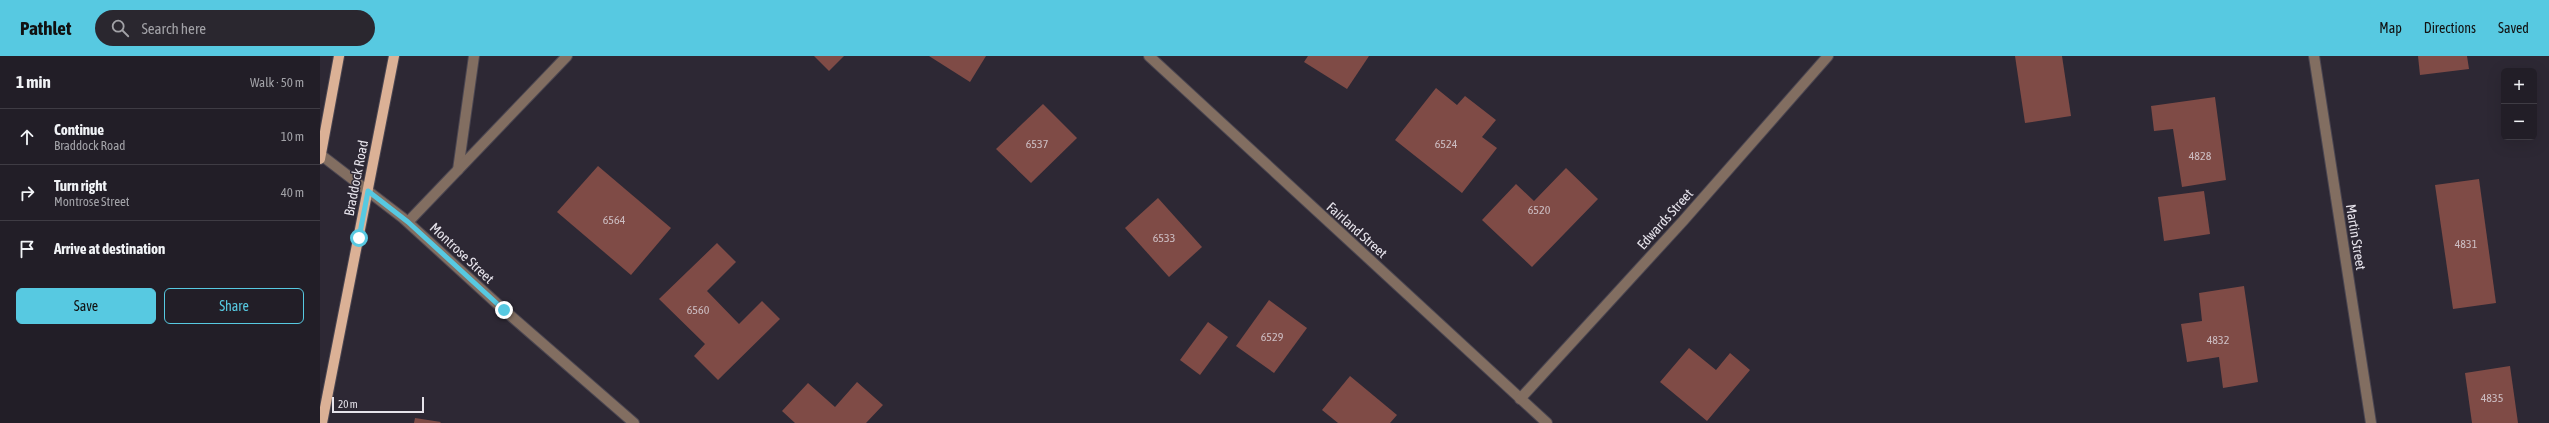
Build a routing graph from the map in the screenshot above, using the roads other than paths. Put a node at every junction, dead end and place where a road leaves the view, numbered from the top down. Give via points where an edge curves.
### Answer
1 (340, 56) edge
2 (394, 56) edge
3 (474, 56) edge
4 (567, 56) edge
5 (1149, 56) edge
6 (1828, 56) edge
7 (2314, 56) edge
8 (320, 157) edge
9 (458, 170) junction
10 (368, 191) junction
11 (408, 222) junction
12 (1520, 399) junction
13 (322, 423) edge
14 (634, 423) edge
15 (1547, 423) edge
16 (2371, 423) edge

1 - 8 main road
2 - 10 main road, Braddock Road
3 - 9 street
4 - 9 street
5 - 12 street, Fairland Street
6 - 12 street, Edwards Street via 1683,221
7 - 16 street, Martin Street
8 - 10 street, Montrose Street
9 - 11 street
10 - 11 street, Montrose Street
10 - 13 main road, Braddock Road
11 - 14 street, Montrose Street
12 - 15 street, Fairland Street

